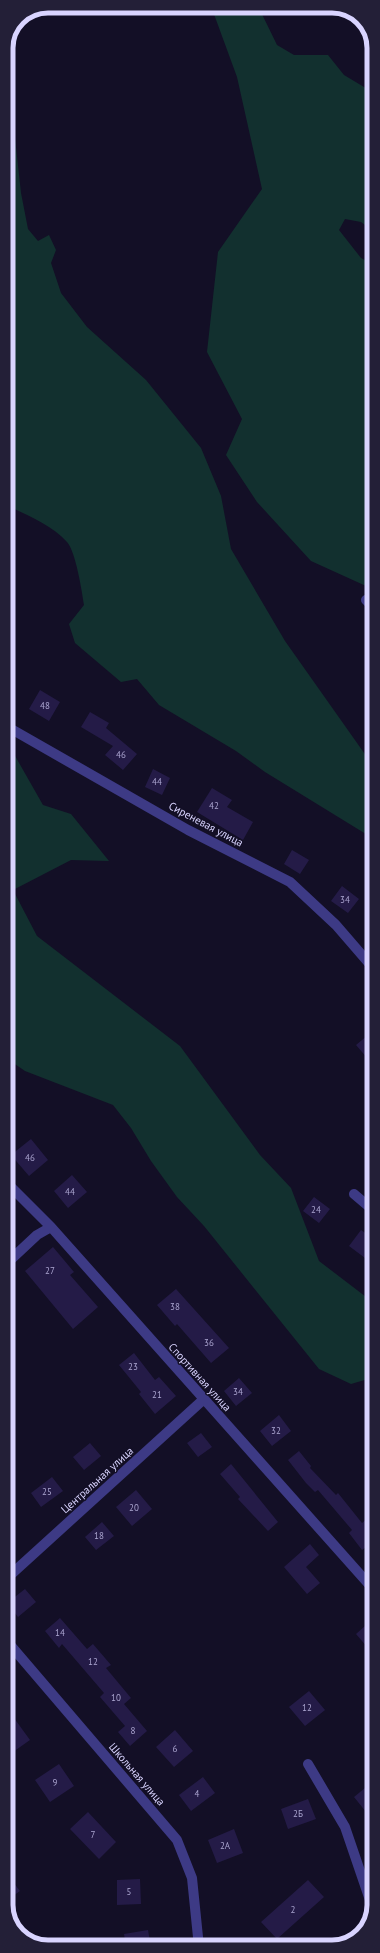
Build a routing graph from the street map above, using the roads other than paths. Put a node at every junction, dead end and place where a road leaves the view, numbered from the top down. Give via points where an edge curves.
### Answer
1 (13, 730) edge
2 (367, 961) edge
3 (13, 1189) edge
4 (354, 1194) dead end
5 (367, 1205) edge
6 (50, 1227) junction
7 (13, 1257) edge
8 (204, 1399) junction
9 (13, 1573) edge
10 (367, 1582) edge
11 (13, 1648) edge
12 (308, 1764) dead end
13 (367, 1894) edge
14 (198, 1940) edge

1 - 2 street, Сиреневая улица via 188,830 290,882 336,925
3 - 6 street, Спортивная улица
4 - 5 street
6 - 7 street via 37,1235
6 - 8 street, Спортивная улица
8 - 9 street, Центральная улица
8 - 10 street, Спортивная улица
11 - 14 street, Школьная улица via 177,1840 192,1878
12 - 13 street via 344,1827

